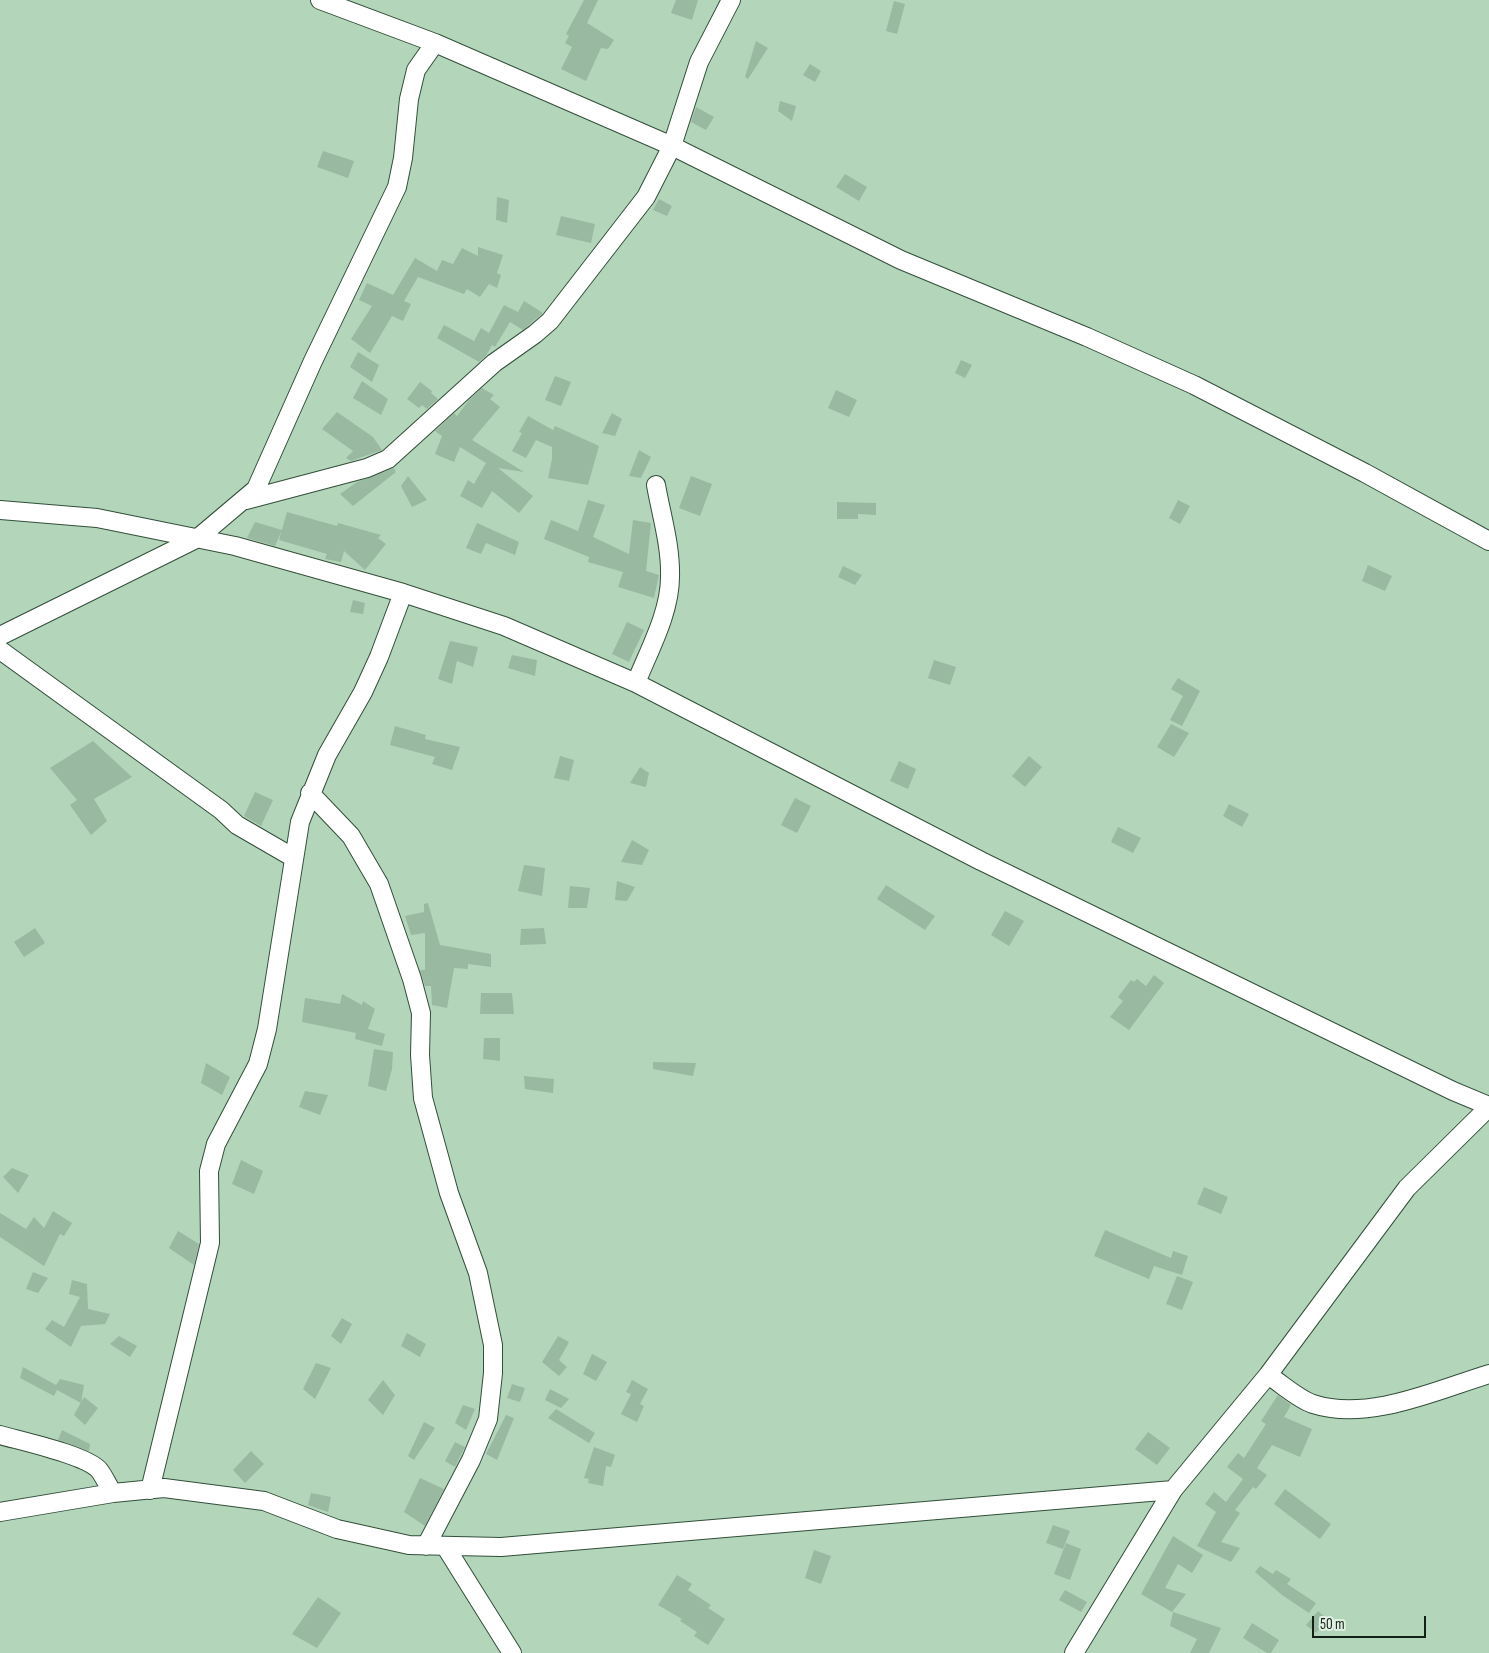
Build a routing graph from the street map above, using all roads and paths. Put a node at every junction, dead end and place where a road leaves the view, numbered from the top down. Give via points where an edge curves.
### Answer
1 (320, 0) edge
2 (731, 0) edge
3 (435, 44) junction
4 (672, 146) junction
5 (656, 485) dead end
6 (246, 500) junction
7 (0, 510) edge
8 (198, 538) junction
9 (1489, 540) edge
10 (403, 593) junction
11 (0, 636) edge
12 (0, 650) edge
13 (636, 684) junction
14 (310, 793) junction
15 (294, 858) junction
16 (1489, 1106) edge
17 (1489, 1374) edge
18 (1268, 1375) junction
19 (0, 1435) edge
20 (150, 1490) junction
21 (1173, 1490) junction
22 (112, 1493) junction
23 (0, 1512) edge
24 (426, 1546) junction
25 (445, 1546) junction
26 (512, 1653) edge
27 (1074, 1653) edge

1 - 3 street
2 - 4 street via 699,62
3 - 4 street
3 - 6 street via 416,70 397,187 313,361 265,472
4 - 6 street via 646,197 550,321 494,363 398,452 368,468
4 - 9 street via 901,260 1194,385
5 - 13 street via 670,578 664,613
6 - 8 street
7 - 8 street via 97,518
8 - 10 street
8 - 11 street
10 - 13 street via 504,626
10 - 14 street via 363,692
12 - 15 street via 221,810 237,825
13 - 16 street via 981,861
14 - 15 street via 300,822
14 - 24 street via 351,836 378,884 412,980 421,1013 423,1098 449,1193 478,1273 493,1346 488,1419
15 - 20 street via 267,1029 258,1064 216,1144 209,1171 210,1242
16 - 18 street via 1407,1188
17 - 18 street via 1382,1407 1331,1408 1311,1404
18 - 21 street
19 - 22 street via 92,1464
20 - 22 street
20 - 24 street via 164,1488 264,1501 337,1528
21 - 25 street via 501,1547
21 - 27 street
22 - 23 street
24 - 25 street
25 - 26 street

